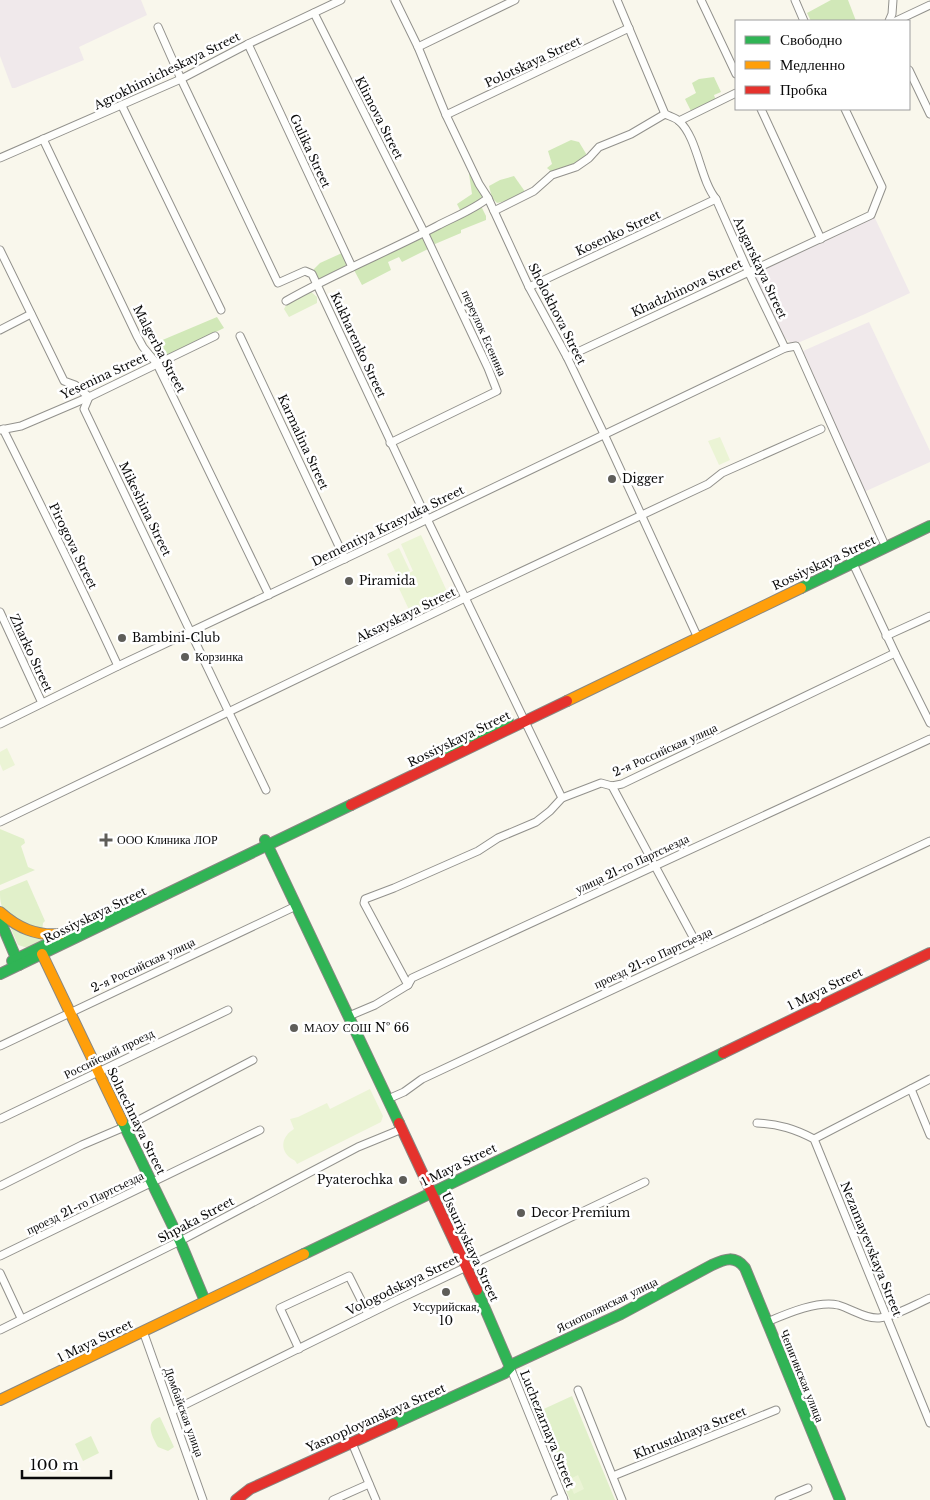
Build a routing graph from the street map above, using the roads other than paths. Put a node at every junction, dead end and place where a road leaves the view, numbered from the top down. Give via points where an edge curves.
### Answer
1 (342, 0) edge
2 (395, 0) edge
3 (515, 0) edge
4 (618, 0) edge
5 (701, 0) edge
6 (795, 0) edge
7 (893, 0) edge
8 (930, 5) edge
9 (314, 13) junction
10 (804, 20) edge
11 (889, 20) edge
12 (898, 20) edge
13 (158, 27) dead end
14 (629, 28) junction
15 (248, 44) junction
16 (418, 46) junction
17 (735, 72) edge
18 (910, 72) edge
19 (181, 79) junction
20 (735, 93) edge
21 (927, 99) edge
22 (122, 106) junction
23 (761, 110) edge
24 (845, 110) edge
25 (665, 114) junction
26 (930, 114) edge
27 (446, 115) junction
28 (679, 121) junction
29 (43, 140) junction
30 (0, 158) edge
31 (488, 198) junction
32 (716, 199) junction
33 (494, 211) junction
34 (424, 232) junction
35 (821, 239) junction
36 (0, 250) edge
37 (352, 267) junction
38 (748, 272) junction
39 (318, 285) junction
40 (529, 287) junction
41 (286, 301) dead end
42 (221, 310) dead end
43 (31, 314) junction
44 (0, 330) edge
45 (215, 336) dead end
46 (240, 336) dead end
47 (785, 348) junction
48 (567, 357) junction
49 (157, 364) junction
50 (89, 397) junction
51 (1, 429) edge
52 (821, 429) dead end
53 (604, 434) junction
54 (390, 443) junction
55 (642, 515) junction
56 (427, 519) junction
57 (930, 519) edge
58 (930, 526) edge
59 (883, 541) junction
60 (345, 559) junction
61 (852, 560) junction
62 (269, 595) junction
63 (466, 598) junction
64 (0, 612) edge
65 (930, 616) edge
66 (191, 631) junction
67 (697, 635) junction
68 (886, 636) junction
69 (894, 653) junction
70 (118, 666) junction
71 (42, 702) junction
72 (229, 712) junction
73 (523, 718) junction
74 (930, 723) edge
75 (0, 724) edge
76 (930, 740) edge
77 (612, 786) junction
78 (266, 790) dead end
79 (562, 798) junction
80 (0, 822) edge
81 (930, 841) edge
82 (266, 843) junction
83 (655, 866) junction
84 (296, 906) junction
85 (0, 912) edge
86 (0, 920) edge
87 (69, 933) junction
88 (699, 948) junction
89 (930, 953) edge
90 (42, 954) junction
91 (18, 962) junction
92 (0, 967) edge
93 (0, 974) edge
94 (408, 985) junction
95 (228, 1010) dead end
96 (70, 1012) junction
97 (349, 1016) junction
98 (0, 1046) edge
99 (253, 1060) dead end
100 (98, 1071) junction
101 (930, 1079) edge
102 (911, 1088) junction
103 (388, 1099) junction
104 (0, 1119) edge
105 (757, 1123) dead end
106 (125, 1126) junction
107 (402, 1129) junction
108 (260, 1130) dead end
109 (930, 1135) edge
110 (814, 1139) junction
111 (645, 1182) dead end
112 (152, 1183) junction
113 (0, 1186) edge
114 (432, 1192) junction
115 (180, 1242) junction
116 (0, 1256) edge
117 (741, 1262) joint
118 (467, 1267) junction
119 (0, 1273) edge
120 (930, 1298) edge
121 (205, 1301) junction
122 (368, 1314) junction
123 (886, 1316) junction
124 (21, 1318) junction
125 (767, 1322) junction
126 (0, 1330) edge
127 (143, 1331) junction
128 (299, 1349) junction
129 (510, 1367) junction
130 (578, 1390) dead end
131 (0, 1400) edge
132 (776, 1410) dead end
133 (172, 1411) junction
134 (928, 1413) edge
135 (930, 1422) edge
136 (352, 1443) junction
137 (613, 1476) junction
138 (369, 1484) junction
139 (808, 1488) dead end
140 (250, 1489) junction
141 (564, 1498) edge
142 (203, 1500) edge
143 (236, 1500) edge
144 (243, 1500) edge
145 (333, 1500) edge
146 (376, 1500) edge
147 (555, 1500) edge
148 (622, 1500) edge
149 (779, 1500) edge
150 (840, 1500) edge

1 - 9 street, Agrokhimicheskaya Street
2 - 16 street, Sholokhova Street
3 - 16 street
4 - 14 street
5 - 17 street
6 - 10 street
7 - 11 street
8 - 12 street
9 - 15 street, Agrokhimicheskaya Street
9 - 34 street, Klimova Street
13 - 19 street, Kukharenko Street
14 - 25 street
14 - 27 street, Polotskaya Street
15 - 19 street, Agrokhimicheskaya Street
15 - 37 street, Gulika Street
16 - 27 street, Sholokhova Street
18 - 21 street
19 - 22 street, Agrokhimicheskaya Street
19 - 39 street, Kukharenko Street via 278,283 306,271 312,274
20 - 28 street
21 - 26 street
22 - 29 street, Agrokhimicheskaya Street
22 - 42 street
23 - 35 street
24 - 35 street, Khadzhinova Street via 882,187 870,215
25 - 28 street
25 - 33 street via 632,134 599,147 576,167 552,175 534,191
27 - 31 street, Sholokhova Street
28 - 32 street, Angarskaya Street
29 - 30 street, Agrokhimicheskaya Street
29 - 49 street, Malgerba Street via 137,336
31 - 33 street, Sholokhova Street
31 - 34 street
32 - 38 street, Angarskaya Street
32 - 40 street, Kosenko Street
33 - 40 street, Sholokhova Street
34 - 37 street
34 - 54 street, переулок Есенина via 497,390
35 - 38 street, Khadzhinova Street
36 - 43 street
37 - 39 street
38 - 47 street, Angarskaya Street
38 - 48 street, Khadzhinova Street
39 - 41 street
39 - 54 street, Kukharenko Street
40 - 48 street, Sholokhova Street
43 - 44 street
43 - 50 street via 64,381 75,385
45 - 49 street, Yesenina Street
46 - 60 street, Karmalina Street
47 - 53 street, Dementiya Krasyuka Street
47 - 59 street via 796,346
48 - 53 street, Sholokhova Street
49 - 50 street, Yesenina Street
49 - 62 street, Malgerba Street
50 - 51 street, Yesenina Street via 21,426
50 - 66 street, Mikeshina Street via 84,409
51 - 70 street, Pirogova Street via 60,542
52 - 55 street, Aksayskaya Street via 722,473 708,484
53 - 55 street, Sholokhova Street
53 - 56 street, Dementiya Krasyuka Street
54 - 56 street, Kukharenko Street
55 - 63 street, Aksayskaya Street
55 - 67 street, Sholokhova Street
56 - 60 street, Dementiya Krasyuka Street
56 - 63 street, Kukharenko Street
57 - 59 street, Rossiyskaya Street
58 - 61 street, Rossiyskaya Street
59 - 61 street, Rossiyskaya Street
60 - 62 street, Dementiya Krasyuka Street
61 - 67 street, Rossiyskaya Street
61 - 68 street
62 - 66 street, Dementiya Krasyuka Street
63 - 72 street, Aksayskaya Street
63 - 73 street, Kukharenko Street
64 - 71 street, Zharko Street
65 - 68 street
66 - 70 street, Dementiya Krasyuka Street
66 - 72 street, Mikeshina Street
67 - 73 street, Rossiyskaya Street
68 - 69 street
69 - 74 street
69 - 77 street, 2-я Российская улица
70 - 71 street, Dementiya Krasyuka Street
71 - 75 street, Dementiya Krasyuka Street
72 - 78 street, Mikeshina Street
72 - 80 street, Aksayskaya Street
73 - 79 street, Kukharenko Street
73 - 82 street, Rossiyskaya Street
76 - 83 street, улица 21-го Партсъезда
77 - 79 street, 2-я Российская улица via 602,783
77 - 83 street
79 - 94 street, 2-я Российская улица via 536,822 498,838 478,851 365,899 364,903
81 - 88 street, проезд 21-го Партсъезда
82 - 84 street, Ussuriyskaya Street
82 - 87 street, Rossiyskaya Street
82 - 90 street, Rossiyskaya Street
83 - 88 street
83 - 94 street, улица 21-го Партсъезда via 412,978
84 - 96 street, 2-я Российская улица
84 - 97 street, Ussuriyskaya Street
85 - 87 street via 30,933
86 - 91 street
87 - 91 street, Rossiyskaya Street
88 - 103 street, проезд 21-го Партсъезда via 422,1079
89 - 114 street, 1 Maya Street
90 - 91 street, Rossiyskaya Street
90 - 96 street, Solnechnaya Street
91 - 92 street, Rossiyskaya Street
91 - 93 street, Rossiyskaya Street
94 - 97 street, улица 21-го Партсъезда
95 - 100 street, Российский проезд
96 - 98 street, 2-я Российская улица
96 - 100 street, Solnechnaya Street
97 - 103 street, Ussuriyskaya Street
99 - 106 street
100 - 104 street, Российский проезд
100 - 106 street, Solnechnaya Street
101 - 102 street
102 - 109 street
102 - 110 street
103 - 107 street, Ussuriyskaya Street
105 - 110 street via 789,1127
106 - 112 street, Solnechnaya Street
106 - 113 street
107 - 114 street, Ussuriyskaya Street
107 - 115 street, Shpaka Street via 358,1147
108 - 112 street, проезд 21-го Партсъезда
110 - 123 street, Nezamayevskaya Street
111 - 118 street, Vologodskaya Street
112 - 115 street, Solnechnaya Street
112 - 116 street, проезд 21-го Партсъезда
114 - 118 street, Ussuriyskaya Street
114 - 121 street, 1 Maya Street
115 - 121 street, Solnechnaya Street
115 - 124 street, Shpaka Street
117 - 125 street, Чепигинская улица
117 - 129 street, Яснополянская улица via 734,1258 714,1264
118 - 122 street, Vologodskaya Street
118 - 129 street, Ussuriyskaya Street
119 - 124 street
120 - 123 street
121 - 127 street, 1 Maya Street
122 - 128 street, Vologodskaya Street
122 - 128 street via 349,1276 280,1308
123 - 125 street via 868,1317 826,1303
123 - 134 street, Nezamayevskaya Street
124 - 126 street, Shpaka Street
125 - 150 street, Чепигинская улица
127 - 131 street, 1 Maya Street
127 - 133 street, Домбайская улица
128 - 133 street, Vologodskaya Street
129 - 136 street, Yasnoployanskaya Street via 492,1380
129 - 141 street, Luchezarnaya Street
130 - 137 street
132 - 137 street, Khrustalnaya Street
133 - 142 street, Домбайская улица
134 - 135 street, Nezamayevskaya Street
136 - 138 street
136 - 140 street, Yasnoployanskaya Street
137 - 148 street
138 - 145 street
138 - 146 street
139 - 149 street
140 - 143 street, Yasnoployanskaya Street
140 - 144 street
141 - 147 street

